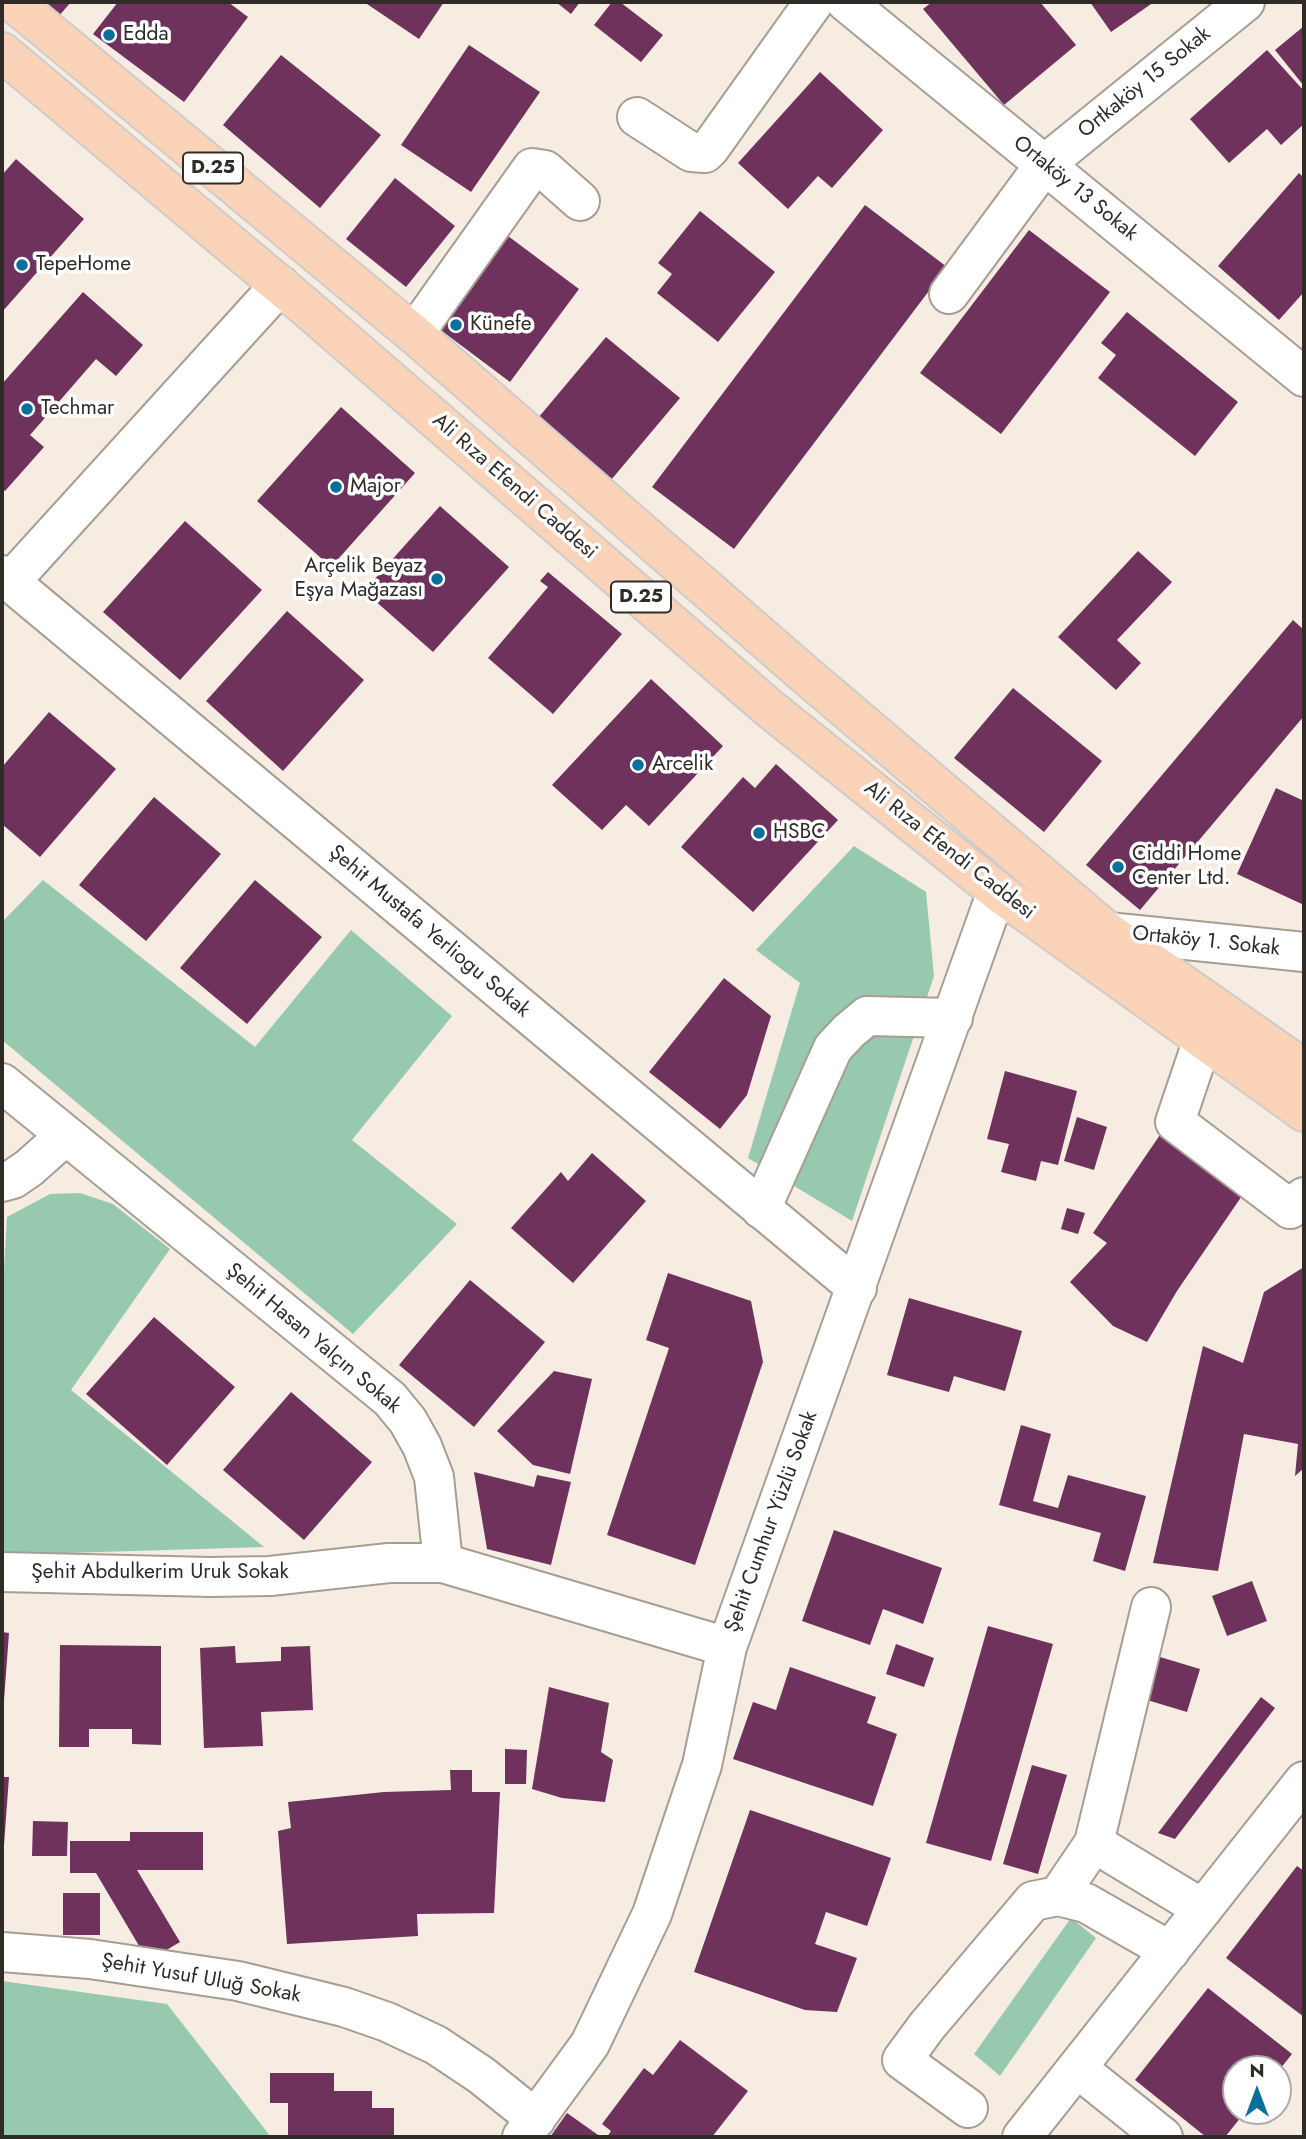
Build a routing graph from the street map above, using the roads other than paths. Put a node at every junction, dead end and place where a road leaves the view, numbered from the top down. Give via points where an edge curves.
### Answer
1 (13, 2) edge
2 (814, 2) edge
3 (846, 2) edge
4 (1245, 2) edge
5 (2, 52) edge
6 (637, 117) dead end
7 (1045, 164) junction
8 (580, 201) dead end
9 (280, 285) junction
10 (948, 294) dead end
11 (414, 334) junction
12 (1304, 377) edge
13 (6, 579) edge
14 (997, 891) junction
15 (1108, 933) junction
16 (1304, 952) edge
17 (953, 1018) junction
18 (1203, 1039) junction
19 (1304, 1069) edge
20 (2, 1083) edge
21 (1304, 1112) edge
22 (65, 1136) junction
23 (2, 1182) edge
24 (1304, 1197) edge
25 (761, 1209) junction
26 (857, 1288) junction
27 (443, 1563) junction
28 (2, 1572) edge
29 (1151, 1607) dead end
30 (727, 1647) junction
31 (1304, 1781) edge
32 (1094, 1843) junction
33 (1058, 1896) junction
34 (1203, 1909) junction
35 (1170, 1951) junction
36 (2, 1952) edge
37 (1077, 2068) junction
38 (968, 2108) dead end
39 (529, 2128) edge
40 (1022, 2137) edge
41 (1163, 2137) edge

1 - 11 main road, Ali Rıza Efendi Caddesi / D.25
2 - 6 street via 705,153 691,152
3 - 7 street, Ortaköy 13 Sokak
4 - 7 street, Ortkaköy 15 Sokak
5 - 9 main road, Ali Rıza Efendi Caddesi / D.25
7 - 10 street, Ortkaköy 15 Sokak
7 - 12 street, Ortaköy 13 Sokak
8 - 11 street via 545,170 532,168
9 - 13 street
9 - 14 main road, Ali Rıza Efendi Caddesi / D.25 via 769,708
11 - 15 main road, Ali Rıza Efendi Caddesi / D.25
13 - 25 street, Şehit Mustafa Yerliogu Sokak
14 - 17 street, Şehit Cumhur Yüzlü Sokak
14 - 18 main road, Ali Rıza Efendi Caddesi / D.25
15 - 16 street, Ortaköy 1. Sokak
15 - 19 main road, Ali Rıza Efendi Caddesi / D.25
17 - 25 street via 867,1016 849,1031 833,1048
17 - 26 street, Şehit Cumhur Yüzlü Sokak
18 - 21 main road, Ali Rıza Efendi Caddesi / D.25
18 - 24 street via 1175,1122 1290,1209
20 - 22 street, Şehit Hasan Yalçın Sokak
22 - 23 street via 29,1168
22 - 27 street, Şehit Hasan Yalçın Sokak via 390,1399 408,1421 434,1477
25 - 26 street, Şehit Mustafa Yerliogu Sokak
26 - 30 street, Şehit Cumhur Yüzlü Sokak
27 - 28 street, Şehit Abdulkerim Uruk Sokak via 222,1577
27 - 30 street
29 - 32 street
30 - 39 street, Şehit Cumhur Yüzlü Sokak via 702,1765 652,1914 590,2044
31 - 34 street
32 - 33 street
32 - 34 street
33 - 35 street via 1086,1903
33 - 38 street via 1033,1901 902,2060
34 - 35 street
35 - 37 street
36 - 39 street, Şehit Yusuf Uluğ Sokak via 90,1959 239,1981 344,2007 436,2045 481,2075
37 - 40 street
37 - 41 street

